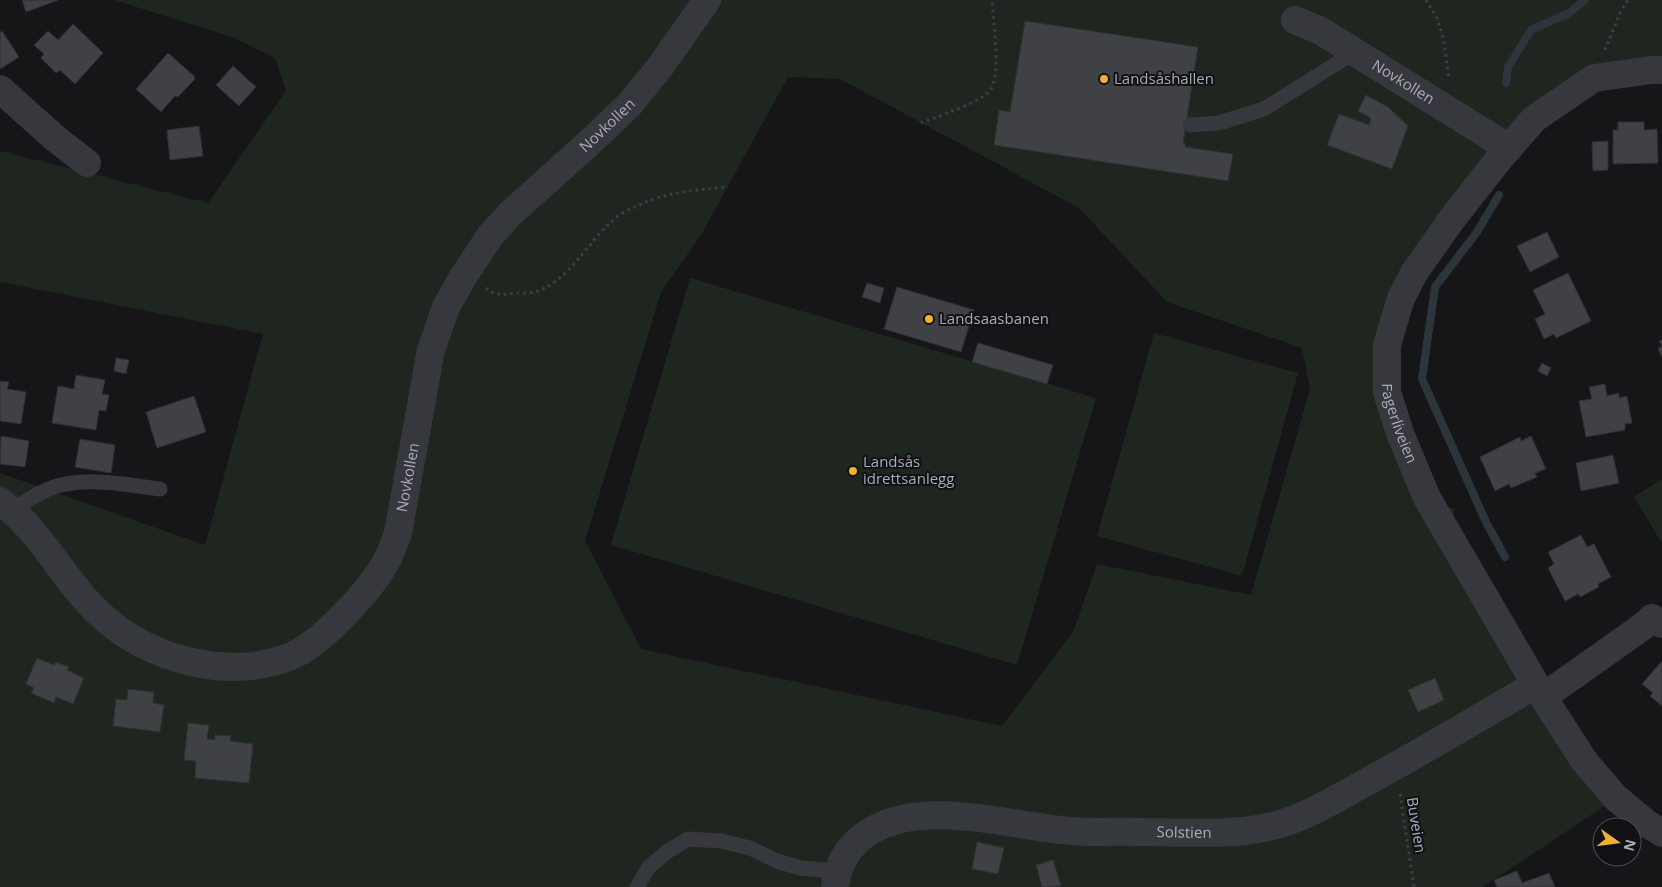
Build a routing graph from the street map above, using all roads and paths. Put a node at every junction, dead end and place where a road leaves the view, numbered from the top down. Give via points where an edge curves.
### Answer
1 (707, 0) edge
2 (992, 0) edge
3 (1426, 0) edge
4 (1628, 0) edge
5 (1295, 20) dead end
6 (1355, 52) junction
7 (1662, 70) edge
8 (1594, 78) junction
9 (0, 89) edge
10 (1451, 112) junction
11 (921, 123) dead end
12 (1190, 125) dead end
13 (1509, 148) junction
14 (87, 163) dead end
15 (728, 187) dead end
16 (468, 269) junction
17 (160, 489) dead end
18 (6, 506) edge
19 (1659, 616) edge
20 (1539, 691) junction
21 (1395, 767) junction
22 (1662, 833) edge
23 (837, 878) edge
24 (637, 887) edge
25 (1414, 887) edge

1 - 16 street, Novkollen via 660,68 630,104 511,213 490,236
2 - 11 path via 996,57 991,89 976,100
3 - 10 path via 1437,18 1444,42 1452,92
4 - 8 path
5 - 6 street, Novkollen via 1321,31
6 - 10 street, Novkollen
6 - 12 lane via 1264,109 1219,123
7 - 8 street, Fagerliveien
8 - 13 street, Fagerliveien via 1534,119
9 - 14 street
10 - 13 street, Novkollen
13 - 20 street, Fagerliveien via 1452,219 1400,298 1387,345 1387,392 1427,498
15 - 16 path via 687,190 660,196 634,207 613,220 568,270 534,292 501,295 490,292
16 - 18 street, Novkollen via 446,307 431,350 398,533 389,558 322,637 292,656 256,666 229,667 202,664 153,650 101,616 28,526
17 - 18 lane via 73,482
19 - 20 street, Solstien
20 - 21 street, Solstien
20 - 22 street, Fagerliveien via 1585,762 1615,797
21 - 23 street, Solstien via 1311,812 1269,827 1231,832 1071,831 971,818 902,818 872,830 851,846
21 - 25 path, Buveien
23 - 24 lane via 823,870 777,861 750,848 722,841 688,839 649,868

